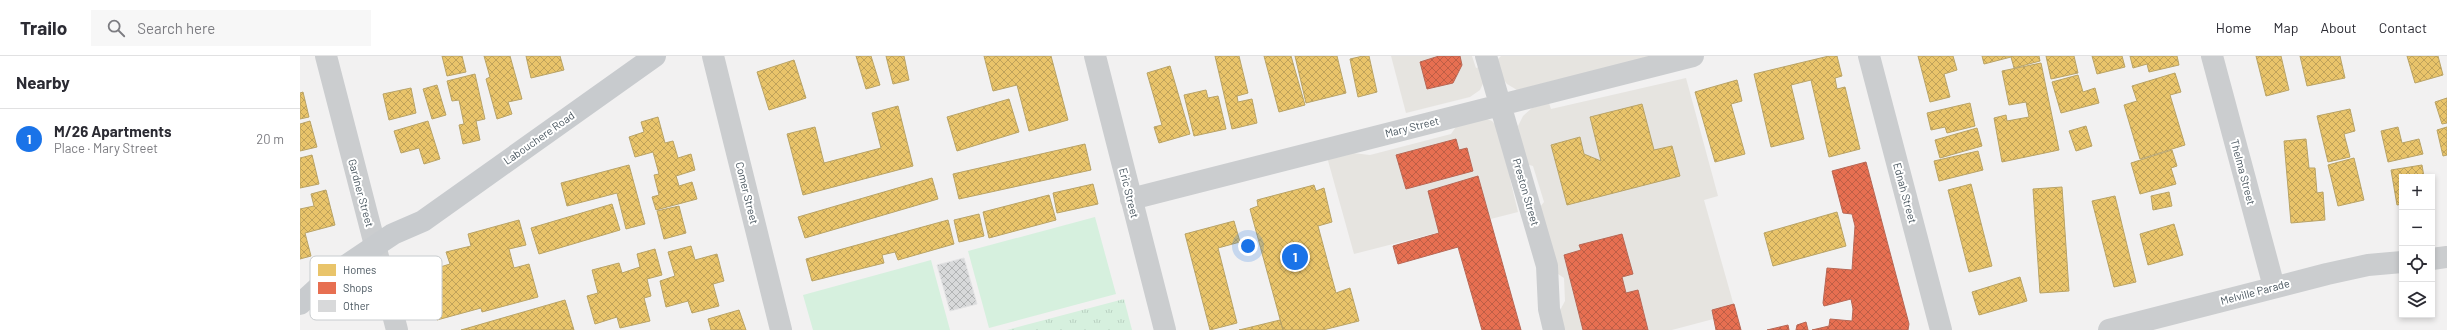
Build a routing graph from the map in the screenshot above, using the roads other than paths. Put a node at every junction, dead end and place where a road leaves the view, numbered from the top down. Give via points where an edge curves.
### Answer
1 (326, 56) edge
2 (655, 56) edge
3 (713, 56) edge
4 (1095, 56) edge
5 (1486, 56) edge
6 (1693, 56) edge
7 (1869, 56) edge
8 (2212, 56) edge
9 (1500, 106) junction
10 (1131, 199) junction
11 (377, 253) junction
12 (371, 256) edge
13 (378, 256) edge
14 (2447, 257) edge
15 (2435, 259) edge
16 (2399, 262) edge
17 (2274, 287) junction
18 (394, 320) edge
19 (397, 330) edge
20 (781, 330) edge
21 (1165, 330) edge
22 (1554, 330) edge
23 (1941, 330) edge
24 (2109, 330) edge

1 - 11 street, Gardner Street
2 - 11 main road, Labouchere Road via 424,221 393,234
3 - 20 street, Comer Street
4 - 10 street, Eric Street
5 - 9 street, Preston Street
6 - 9 street, Mary Street
7 - 23 street, Ednah Street
8 - 17 street, Thelma Street
9 - 10 street, Mary Street
9 - 22 street, Preston Street via 1547,266 1549,309
10 - 21 street, Eric Street
11 - 12 main road, Labouchere Road
11 - 13 street, Gardner Street
14 - 15 street
16 - 17 street, Melville Parade via 2368,265
17 - 24 street, Melville Parade
18 - 19 street, Gardner Street

